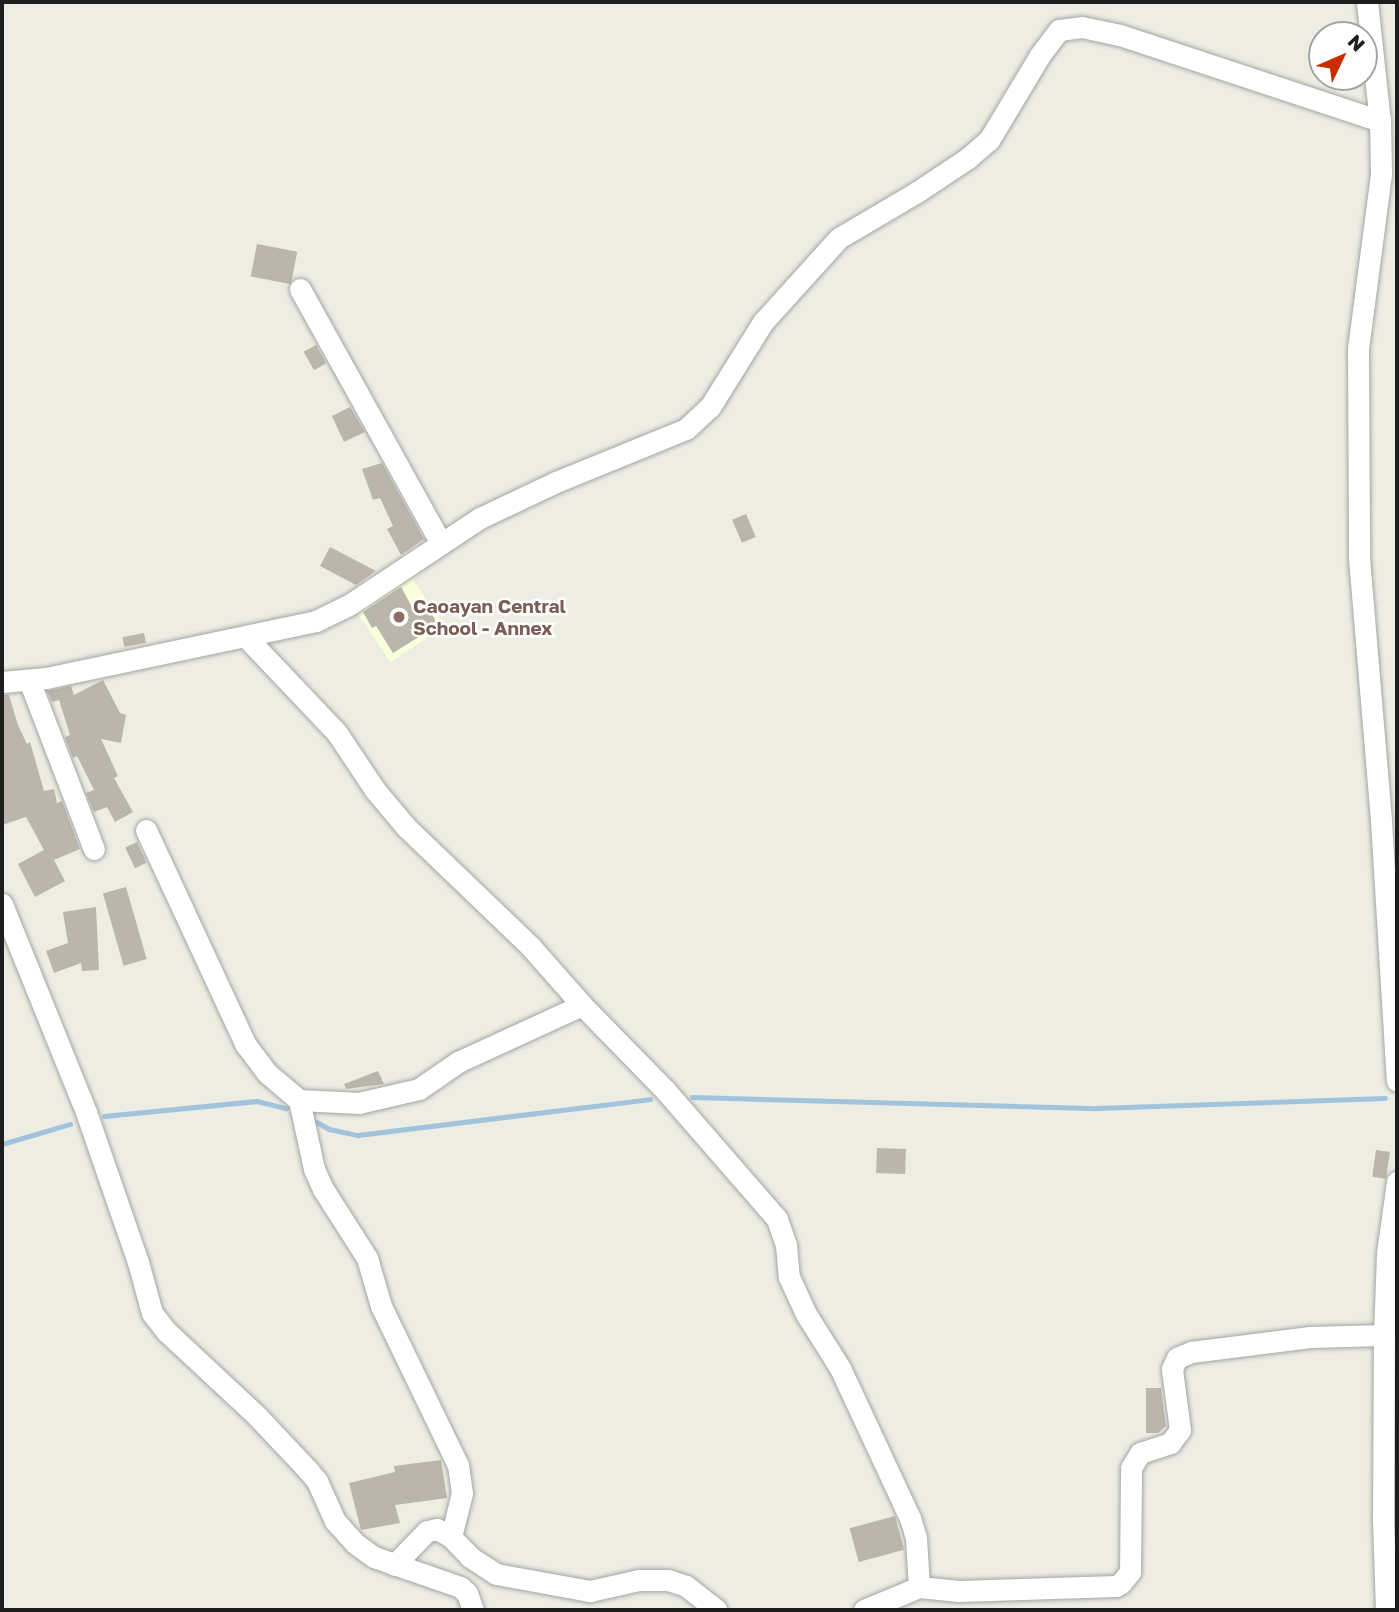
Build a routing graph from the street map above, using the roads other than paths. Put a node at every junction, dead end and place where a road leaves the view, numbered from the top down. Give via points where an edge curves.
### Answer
1 (1367, 2) edge
2 (1380, 121) junction
3 (1389, 175) edge
4 (300, 289) dead end
5 (441, 543) junction
6 (246, 637) junction
7 (29, 680) junction
8 (2, 682) edge
9 (146, 830) dead end
10 (94, 849) dead end
11 (1391, 881) edge
12 (2, 904) edge
13 (1394, 951) edge
14 (582, 1005) junction
15 (1397, 1081) edge
16 (299, 1100) junction
17 (1397, 1182) edge
18 (1384, 1335) junction
19 (451, 1537) junction
20 (394, 1565) junction
21 (919, 1587) junction
22 (473, 1610) edge
23 (716, 1610) edge
24 (864, 1610) edge
25 (1386, 1610) edge

1 - 2 street
2 - 3 street
2 - 5 street via 1120,35 1082,27 1059,30 989,140 927,186 834,242 763,322 698,420 674,435 491,513
3 - 11 street via 1363,299 1358,407 1361,587
4 - 5 street
5 - 6 street via 329,615 302,626
6 - 7 street
6 - 14 street via 337,733 406,827 530,946
7 - 8 street
7 - 10 street
9 - 16 street via 246,1045 267,1073
11 - 13 street
12 - 20 street via 86,1112 152,1313 307,1469 344,1532 374,1557
13 - 15 street
14 - 16 street via 458,1062 419,1089 359,1103
14 - 21 street via 665,1090 777,1219 786,1245 789,1277 840,1368 910,1518
16 - 19 street via 314,1170 367,1258 381,1306 458,1465 463,1493
17 - 18 street via 1387,1253
18 - 21 street via 1310,1337 1191,1352 1177,1358 1172,1369 1180,1430 1170,1443 1140,1453 1131,1468 1130,1572 1116,1586 959,1591
18 - 25 street
19 - 20 street via 437,1529 427,1531
19 - 23 street via 496,1574 590,1591 639,1580 668,1580 686,1586
20 - 22 street via 460,1587
21 - 24 street

